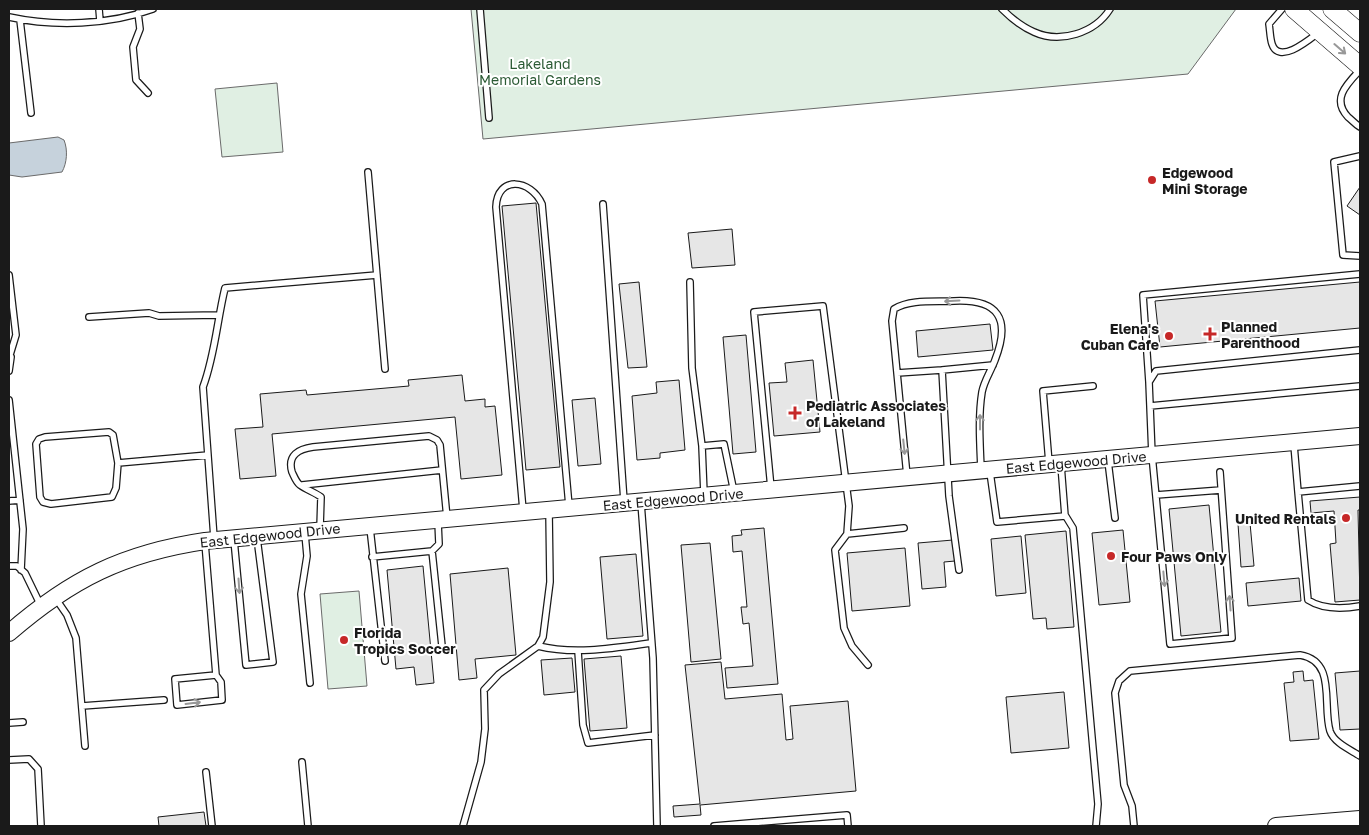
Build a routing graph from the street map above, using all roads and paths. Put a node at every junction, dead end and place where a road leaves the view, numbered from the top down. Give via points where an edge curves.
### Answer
1 (98, 9) edge
2 (153, 9) edge
3 (480, 9) edge
4 (1002, 9) edge
5 (1110, 9) edge
6 (1282, 9) edge
7 (1294, 9) edge
8 (1332, 9) edge
9 (138, 13) junction
10 (9, 17) edge
11 (20, 20) junction
12 (100, 21) junction
13 (1320, 31) junction
14 (1360, 33) edge
15 (1360, 66) edge
16 (1360, 70) edge
17 (148, 94) dead end
18 (31, 113) dead end
19 (489, 118) dead end
20 (1360, 127) edge
21 (1360, 156) edge
22 (368, 172) dead end
23 (604, 204) dead end
24 (1360, 256) edge
25 (1360, 274) edge
26 (9, 275) edge
27 (377, 275) junction
28 (690, 282) dead end
29 (218, 315) junction
30 (89, 317) dead end
31 (1360, 350) edge
32 (10, 358) edge
33 (993, 365) junction
34 (385, 369) dead end
35 (942, 370) junction
36 (9, 371) edge
37 (897, 373) junction
38 (1149, 382) junction
39 (1093, 386) dead end
40 (1360, 386) edge
41 (9, 400) edge
42 (1150, 406) junction
43 (10, 432) edge
44 (1360, 436) edge
45 (1293, 442) junction
46 (702, 446) junction
47 (208, 455) junction
48 (1152, 456) junction
49 (1108, 459) junction
50 (118, 463) junction
51 (1055, 464) junction
52 (12, 465) edge
53 (442, 470) junction
54 (985, 470) junction
55 (1220, 472) dead end
56 (948, 474) junction
57 (908, 477) junction
58 (847, 483) junction
59 (299, 485) junction
60 (1360, 486) edge
61 (771, 490) junction
62 (1221, 490) junction
63 (1298, 492) junction
64 (734, 493) junction
65 (1156, 495) junction
66 (704, 496) junction
67 (20, 500) junction
68 (9, 501) edge
69 (641, 501) junction
70 (624, 503) junction
71 (570, 508) junction
72 (548, 510) junction
73 (523, 512) junction
74 (1065, 515) junction
75 (1115, 518) dead end
76 (442, 519) junction
77 (370, 526) junction
78 (904, 528) dead end
79 (312, 531) junction
80 (847, 534) junction
81 (256, 536) junction
82 (234, 538) junction
83 (210, 540) junction
84 (432, 550) junction
85 (372, 557) junction
86 (9, 566) edge
87 (21, 570) junction
88 (959, 570) dead end
89 (55, 597) junction
90 (41, 606) junction
91 (1360, 606) edge
92 (9, 633) edge
93 (651, 643) junction
94 (442, 646) dead end
95 (538, 646) junction
96 (578, 651) junction
97 (385, 662) dead end
98 (868, 665) dead end
99 (216, 675) junction
100 (310, 682) dead end
101 (164, 700) dead end
102 (82, 706) junction
103 (23, 722) dead end
104 (9, 723) edge
105 (655, 735) junction
106 (85, 746) dead end
107 (1360, 756) edge
108 (9, 760) edge
109 (302, 762) dead end
110 (206, 772) dead end
111 (1360, 819) edge
112 (41, 826) edge
113 (212, 826) edge
114 (308, 826) edge
115 (463, 826) edge
116 (657, 826) edge
117 (714, 826) edge
118 (848, 826) edge
119 (1096, 826) edge
120 (1134, 826) edge
121 (1276, 826) edge

1 - 12 lane
2 - 9 lane
3 - 19 lane
4 - 5 lane via 1034,33 1060,38 1079,34 1104,18
6 - 13 lane via 1269,24 1272,45 1277,50 1298,49
7 - 13 main road
8 - 14 main road
9 - 12 lane
9 - 17 lane via 140,29 133,47 136,80
10 - 11 lane
11 - 12 lane
11 - 18 lane
13 -> 15 main road
16 - 20 lane via 1342,90 1340,102 1343,111
21 - 24 lane via 1334,162 1343,255
22 - 27 lane
23 - 70 lane
25 - 38 lane via 1143,295
26 - 32 lane via 16,334
27 - 29 lane via 225,288
27 - 34 lane
28 - 46 lane via 692,368
29 - 30 lane via 159,316 150,313
29 - 47 lane via 211,367 203,387
31 - 38 lane via 1156,371
32 - 36 lane
33 - 35 lane
33 -> 37 lane via 1001,340 1001,327 993,308 967,300 904,303 894,309 892,321
54 -> 33 lane via 980,415 982,391
35 - 37 lane
35 - 56 lane
37 -> 57 lane
38 - 42 lane
39 - 51 lane via 1043,391
40 - 42 lane
41 - 43 lane
42 - 48 lane
43 - 52 lane
44 - 45 main road, East Edgewood Drive
45 - 48 main road, East Edgewood Drive
45 - 63 lane
46 - 64 lane via 724,444
46 - 66 lane
47 - 50 lane
47 - 83 lane
48 - 49 main road, East Edgewood Drive
48 - 65 lane
49 - 51 main road, East Edgewood Drive
49 - 75 lane
50 - 50 lane via 113,435 109,432 39,439 36,444 42,502 52,504 112,497
51 - 54 main road, East Edgewood Drive
51 - 74 lane
52 - 67 lane
53 - 59 lane
53 - 59 lane via 440,445 429,436 313,447 300,449 290,464
53 - 76 lane
54 - 56 main road, East Edgewood Drive
54 - 74 lane via 997,522
55 - 62 lane
56 - 57 main road, East Edgewood Drive
56 - 88 lane
57 - 58 main road, East Edgewood Drive
58 - 61 main road, East Edgewood Drive
58 - 61 lane via 822,306 754,312
58 - 80 lane
59 - 79 lane via 321,497
60 - 63 lane
61 - 64 main road, East Edgewood Drive
62 - 65 lane
65 -> 62 lane via 1170,644 1232,638
63 - 91 lane via 1308,600 1315,605
64 - 66 main road, East Edgewood Drive
66 - 69 main road, East Edgewood Drive
67 - 68 lane
67 - 87 lane via 23,529
69 - 70 main road, East Edgewood Drive
69 - 93 lane
70 - 71 main road, East Edgewood Drive
71 - 72 main road, East Edgewood Drive
71 - 73 lane via 542,204 529,186 516,184 499,192 496,207
72 - 73 main road, East Edgewood Drive
72 - 95 lane via 550,582 543,637
73 - 76 main road, East Edgewood Drive
74 - 119 lane via 1073,528 1074,538 1098,804
76 - 77 main road, East Edgewood Drive
76 - 84 lane via 439,544
77 - 79 main road, East Edgewood Drive
77 - 85 lane
78 - 80 lane
79 - 81 main road, East Edgewood Drive
79 - 100 lane via 301,594
80 - 98 lane via 836,550 844,628 852,646
81 - 82 main road, East Edgewood Drive
82 -> 81 lane via 246,665 273,662
82 - 83 main road, East Edgewood Drive
83 - 89 main road, East Edgewood Drive via 142,553
83 - 99 lane
84 - 85 lane
84 - 94 lane
85 - 97 lane
86 - 87 lane
87 - 90 lane
89 - 90 main road, East Edgewood Drive
89 - 102 lane via 76,638
90 - 92 main road, East Edgewood Drive
93 - 96 lane
93 - 105 lane
95 - 96 lane via 556,651
95 - 115 lane via 499,674 484,690 485,729 481,762
96 - 105 lane via 583,725 588,743
99 -> 99 lane via 175,679 177,705 222,700 221,682
101 - 102 lane
102 - 106 lane
103 - 104 lane
105 - 116 lane
107 - 120 lane via 1330,732 1322,669 1316,660 1307,656 1130,671 1119,681 1115,693 1124,785 1132,806
108 - 112 lane via 29,759 38,769
109 - 114 lane
110 - 113 lane
111 - 121 main road
117 - 118 lane via 847,815

